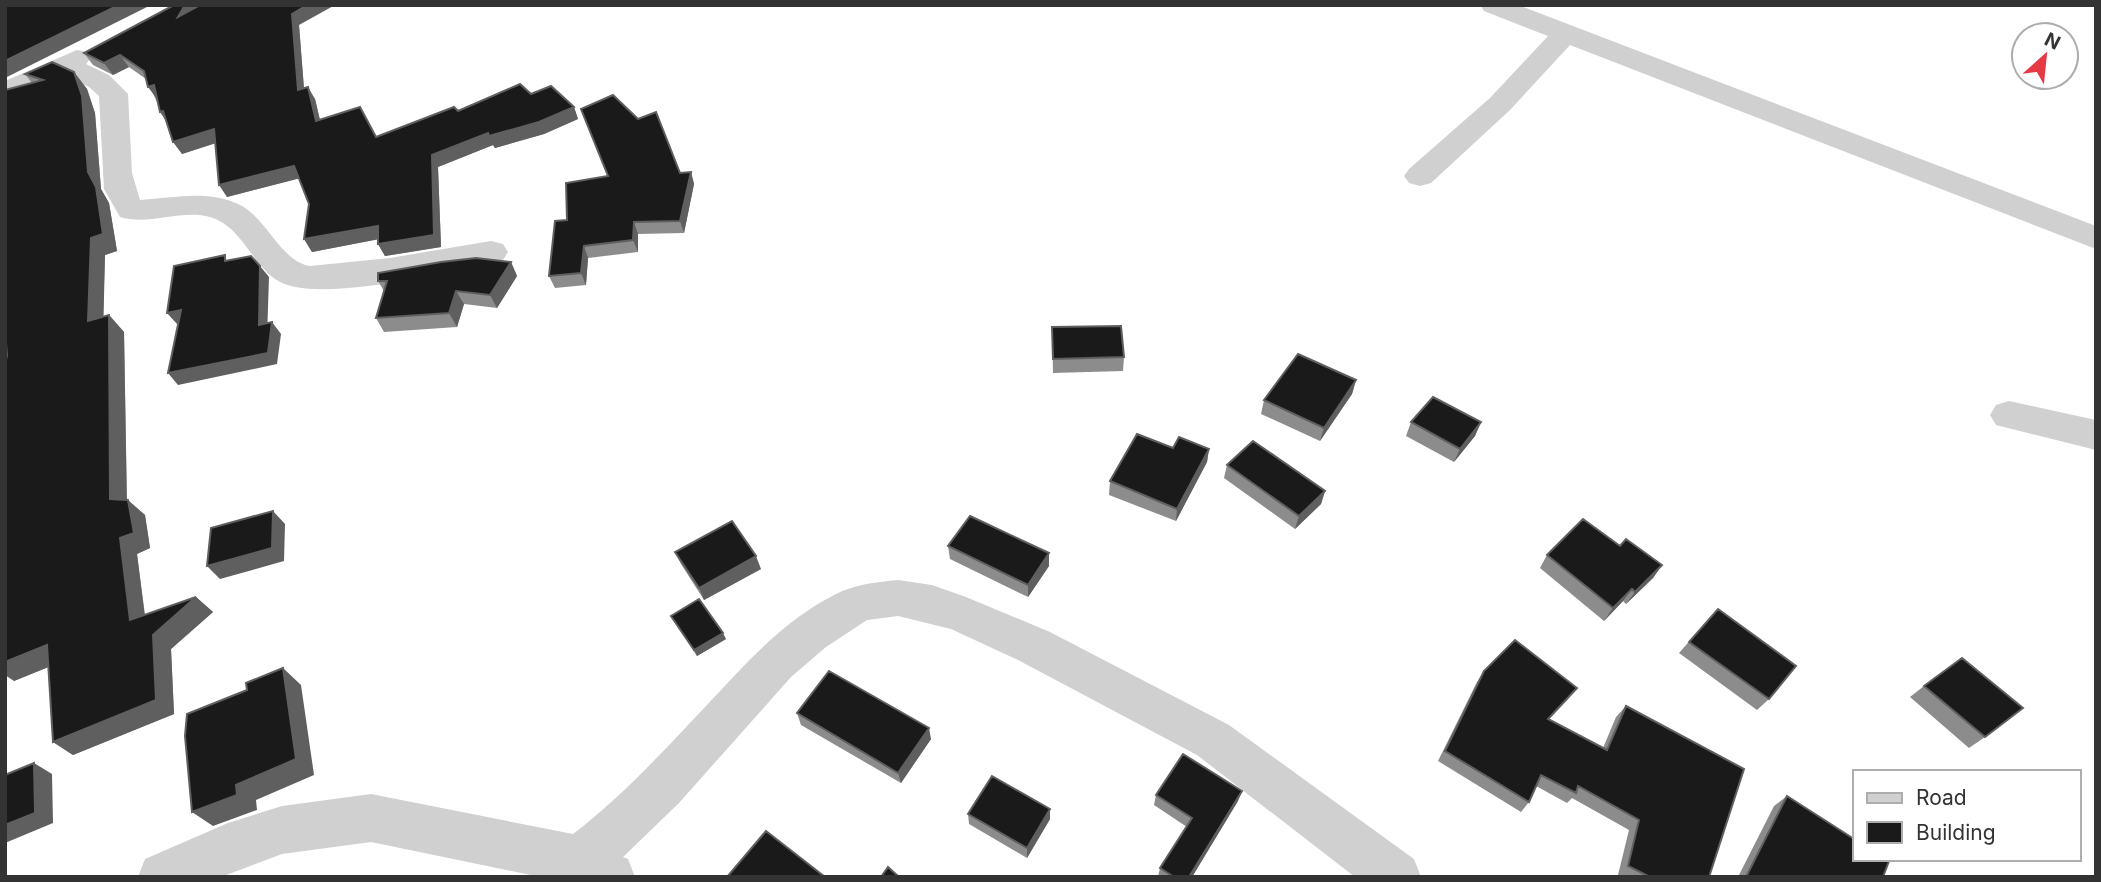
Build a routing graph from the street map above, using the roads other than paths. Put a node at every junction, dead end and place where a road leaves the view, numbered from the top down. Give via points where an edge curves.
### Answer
1 (1493, 5) edge
2 (1565, 34) junction
3 (101, 46) edge
4 (65, 65) junction
5 (5, 92) edge
6 (1420, 176) dead end
7 (2096, 238) edge
8 (492, 252) dead end
9 (2009, 415) dead end
10 (2096, 435) edge
11 (594, 868) edge
12 (163, 877) edge
13 (1396, 877) edge

1 - 2 street
2 - 6 street via 1500,104
2 - 7 street
3 - 4 street
4 - 5 street
4 - 8 street via 99,81 113,94 117,173 123,201 130,210 204,206 223,210 243,221 298,277
9 - 10 street
11 - 12 street via 371,818 282,830
11 - 13 street via 619,829 775,663 852,607 898,598 954,612 1034,646 1213,740

